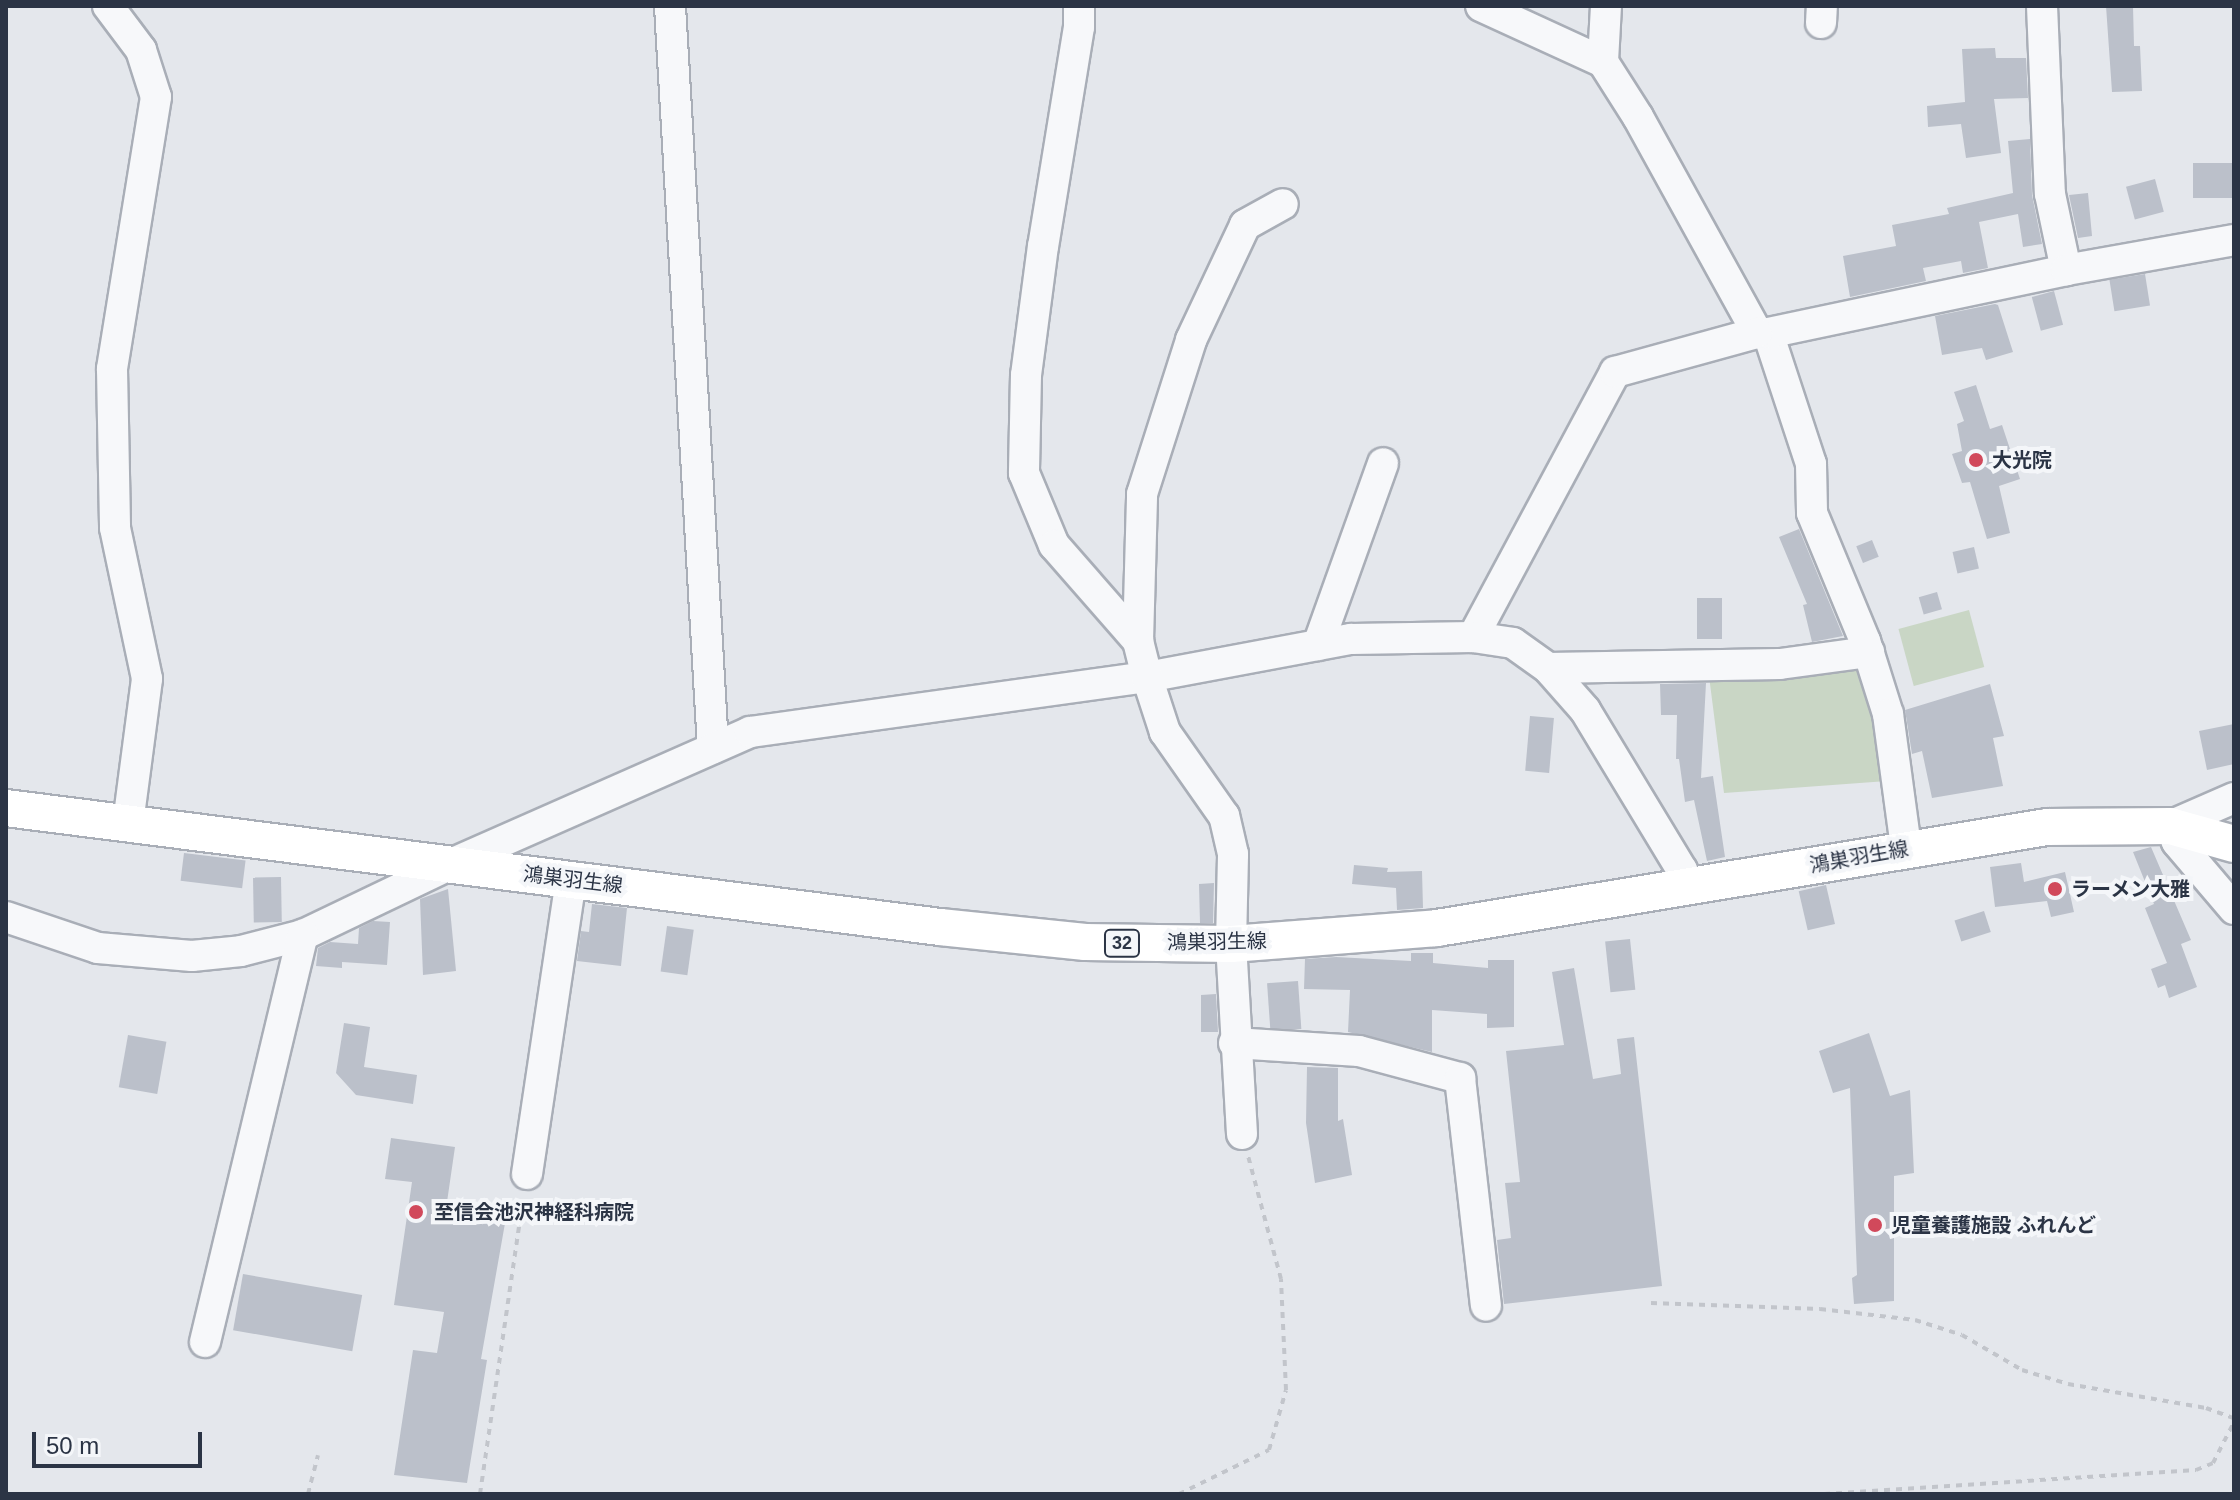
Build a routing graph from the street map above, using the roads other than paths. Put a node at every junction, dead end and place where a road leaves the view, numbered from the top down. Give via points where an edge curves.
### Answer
1 (108, 6) edge
2 (670, 6) edge
3 (1079, 6) edge
4 (1481, 6) edge
5 (1606, 6) edge
6 (2042, 6) edge
7 (1603, 62) junction
8 (1283, 204) dead end
9 (2234, 240) edge
10 (2066, 270) junction
11 (1762, 333) junction
12 (1383, 463) dead end
13 (1473, 637) junction
14 (1138, 641) junction
15 (1318, 645) junction
16 (1869, 652) junction
17 (1548, 668) junction
18 (1147, 677) junction
19 (713, 748) junction
20 (2234, 798) edge
21 (6, 808) edge
22 (128, 823) junction
23 (2170, 826) junction
24 (2234, 844) edge
25 (1906, 848) junction
26 (451, 864) junction
27 (571, 879) junction
28 (1688, 886) junction
29 (2234, 909) edge
30 (6, 917) edge
31 (303, 935) junction
32 (1231, 944) junction
33 (1234, 1043) junction
34 (1242, 1134) road end
35 (527, 1174) road end
36 (1486, 1306) dead end
37 (205, 1342) dead end

1 - 22 street via 141,50 156,97 112,369 115,528 147,679
2 - 19 street
3 - 14 street via 1026,375 1024,473 1054,545
4 - 7 street
5 - 7 street
6 - 10 street via 2050,194
7 - 11 street
8 - 14 street via 1245,225 1191,340 1142,494
9 - 10 street
10 - 11 street
11 - 13 street via 1615,372
11 - 16 street via 1811,464 1812,513
12 - 15 street
13 - 15 street via 1351,639
13 - 17 street via 1513,643
14 - 18 street
15 - 18 street
16 - 17 street via 1780,664
16 - 25 street via 1888,714
17 - 28 street via 1585,710
18 - 19 street via 750,732
18 - 32 street via 1165,732 1224,816 1233,854
19 - 26 street
20 - 23 street
21 - 22 main road, 鴻巣羽生線 / 32
22 - 26 main road, 鴻巣羽生線 / 32
23 - 24 main road, 鴻巣羽生線 / 32
23 - 25 main road, 鴻巣羽生線 / 32 via 2047,827
23 - 29 street via 2177,842
25 - 28 main road, 鴻巣羽生線 / 32
26 - 27 main road, 鴻巣羽生線 / 32
26 - 31 street
27 - 32 main road, 鴻巣羽生線 / 32 via 1071,941
27 - 35 street
28 - 32 main road, 鴻巣羽生線 / 32 via 1437,928
30 - 31 street via 98,948 192,956 241,951
31 - 37 street
32 - 33 street
33 - 34 street
33 - 36 street via 1359,1051 1460,1078

